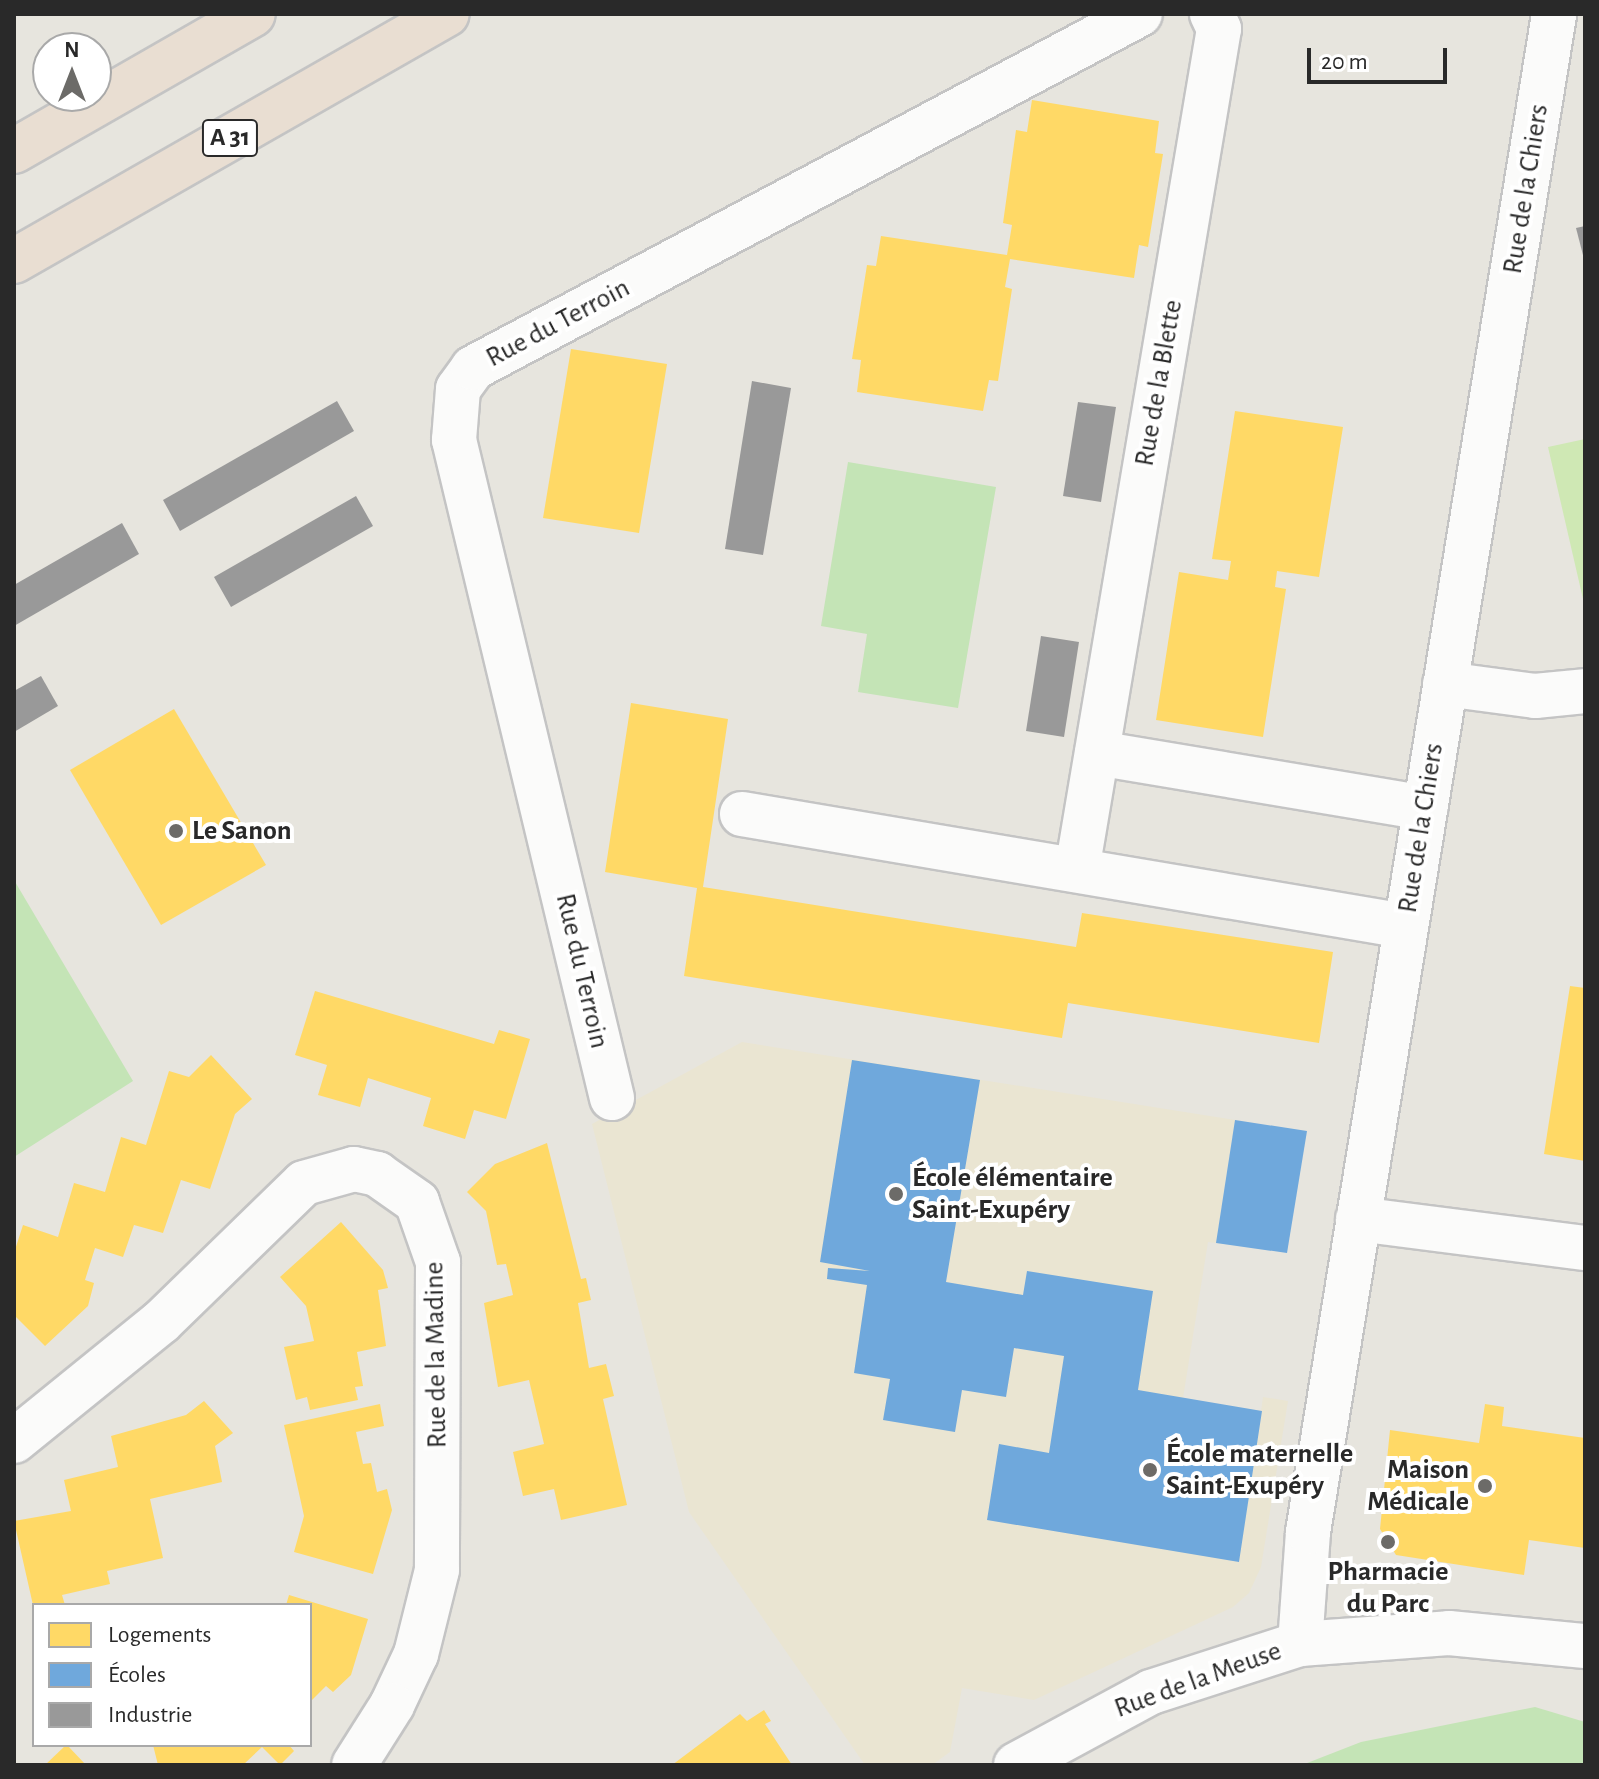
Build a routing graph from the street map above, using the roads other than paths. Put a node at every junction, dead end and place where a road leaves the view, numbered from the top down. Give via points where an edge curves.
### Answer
1 (253, 14) edge
2 (447, 14) edge
3 (1140, 14) edge
4 (1212, 14) edge
5 (1554, 14) edge
6 (14, 151) edge
7 (14, 261) edge
8 (1445, 684) junction
9 (1585, 691) edge
10 (1097, 753) junction
11 (1425, 808) junction
12 (742, 814) dead end
13 (1077, 870) junction
14 (1405, 926) junction
15 (612, 1098) dead end
16 (1358, 1219) junction
17 (1585, 1248) edge
18 (14, 1441) edge
19 (1300, 1644) junction
20 (1585, 1646) edge
21 (354, 1765) edge
22 (1016, 1765) edge

1 - 6 highway
2 - 7 highway, A 31
3 - 15 street, Rue du Terroin via 473,368 458,389 454,440
4 - 10 street, Rue de la Blette via 1219,29
5 - 8 street, Rue de la Chiers
8 - 9 street via 1535,696
8 - 11 street, Rue de la Chiers
10 - 11 street
10 - 13 street, Rue de la Blette
11 - 14 street, Rue de la Chiers
12 - 13 street
13 - 14 street
14 - 16 street, Rue de la Chiers
16 - 17 street
16 - 19 street, Rue de la Chiers via 1308,1532
18 - 21 street, Rue de la Madine via 103,1374 304,1183 354,1169 377,1174 417,1202 438,1262 437,1570 416,1654
19 - 20 street, Rue de la Meuse via 1449,1633
19 - 22 street, Rue de la Meuse via 1151,1692

